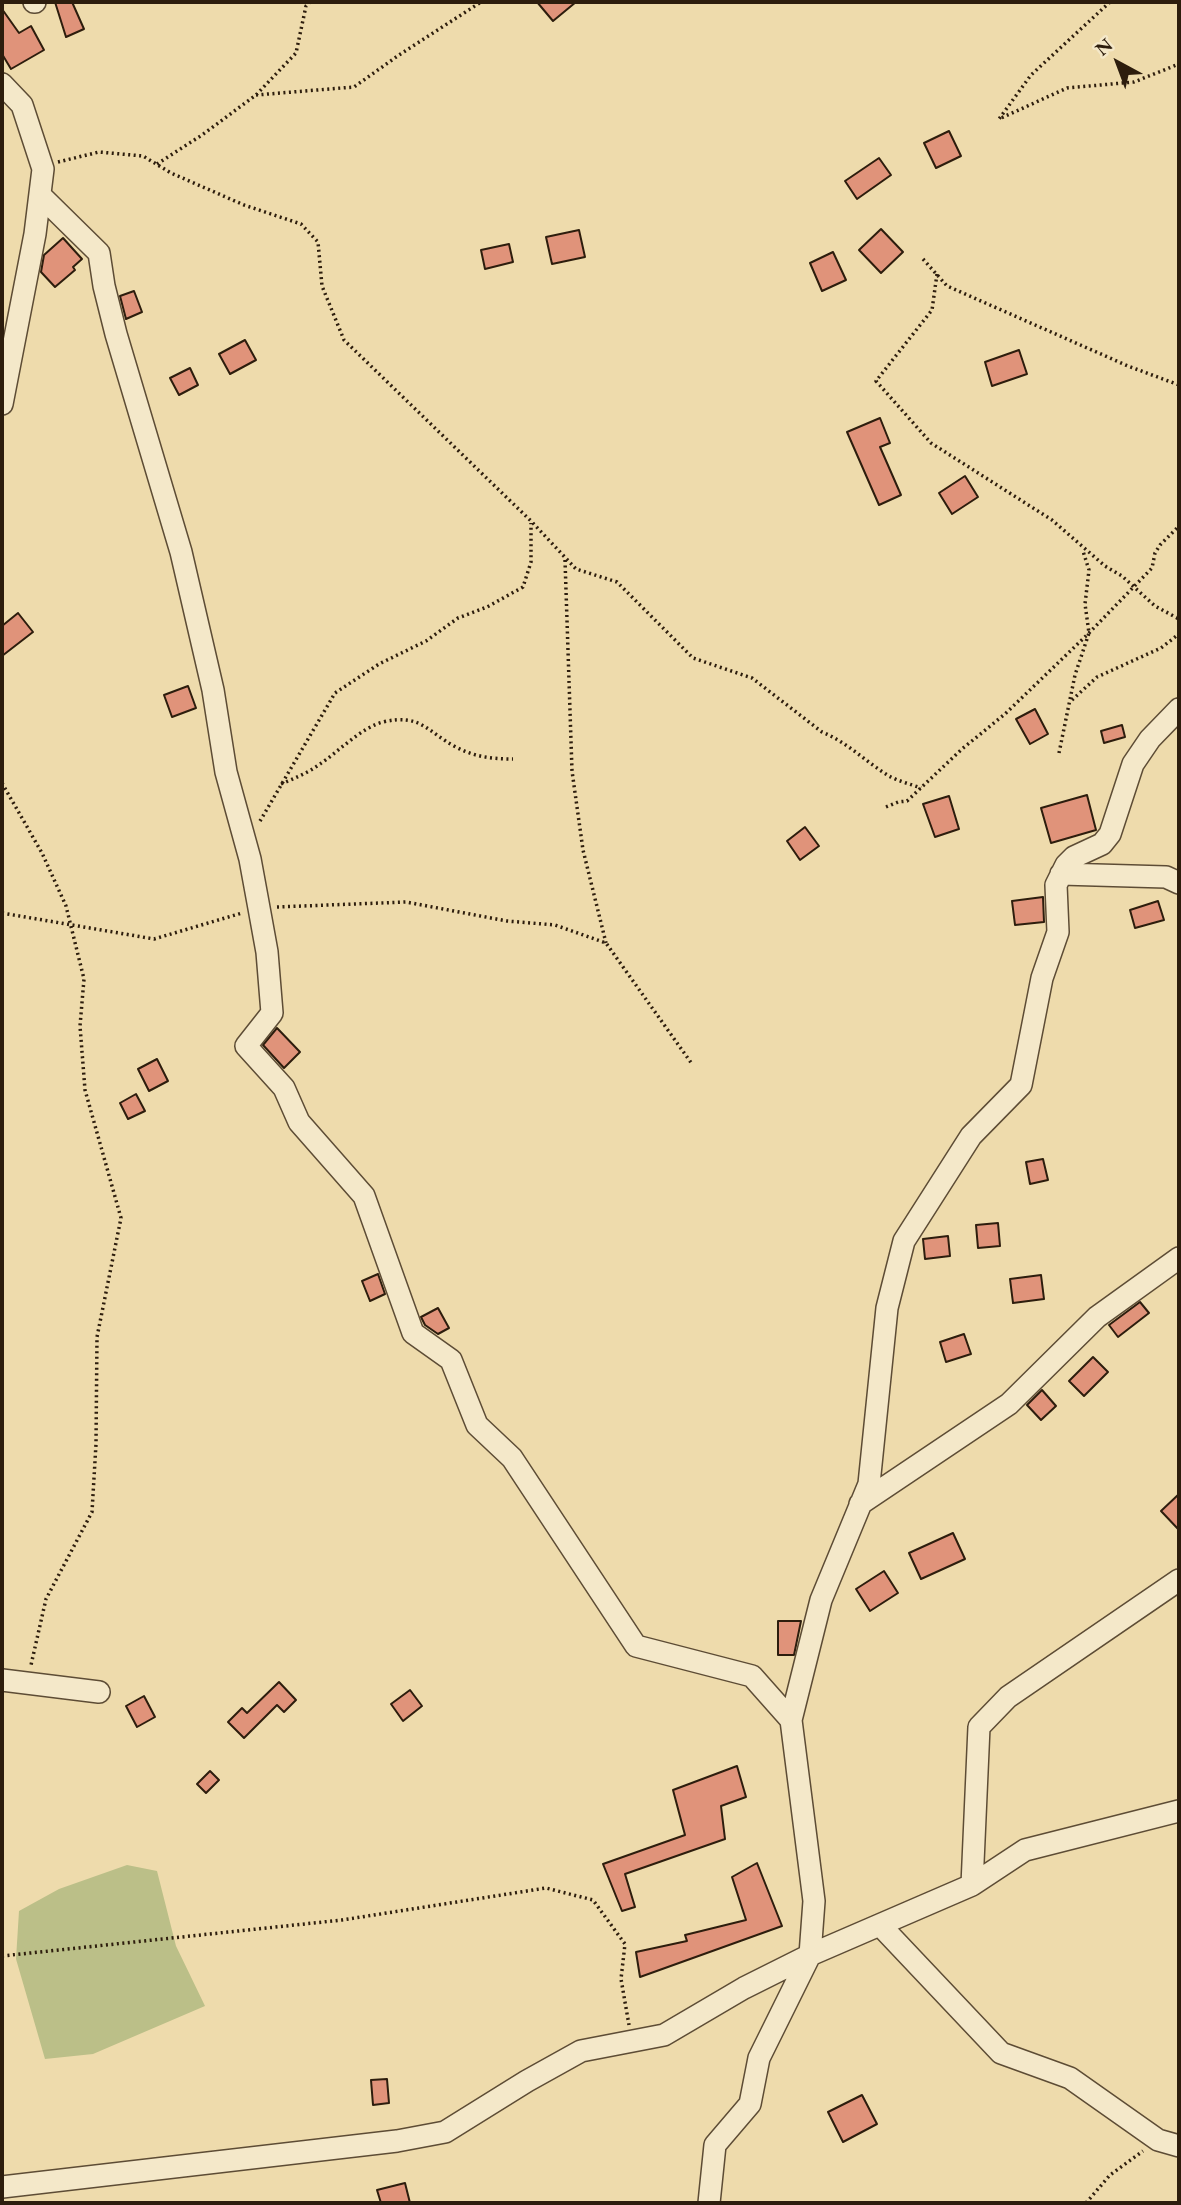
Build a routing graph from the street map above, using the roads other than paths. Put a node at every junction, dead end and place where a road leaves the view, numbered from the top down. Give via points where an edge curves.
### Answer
1 (2, 84) edge
2 (40, 195) junction
3 (2, 404) edge
4 (1179, 709) edge
5 (1061, 874) junction
6 (1179, 883) edge
7 (1179, 1258) edge
8 (860, 1504) junction
9 (1179, 1580) edge
10 (2, 1680) edge
11 (99, 1692) dead end
12 (791, 1720) junction
13 (1179, 1811) edge
14 (972, 1885) junction
15 (880, 1925) junction
16 (810, 1955) junction
17 (1179, 2146) edge
18 (2, 2187) edge
19 (709, 2203) edge

1 - 2 street via 22,105 43,169
2 - 3 street
2 - 12 street via 99,253 116,334 181,552 267,952 272,1013 246,1046 284,1088 299,1122 364,1196 413,1333 451,1360 477,1425 512,1458 636,1646 752,1676
4 - 5 street via 1150,738 1133,764 1110,834 1102,844 1074,857
5 - 6 street via 1166,877
5 - 8 street via 1056,885 1058,932 1042,978 1021,1085 971,1136 904,1241 887,1308 869,1484
7 - 8 street via 1097,1317 1009,1404
8 - 12 street via 821,1600
9 - 14 street via 1008,1698 979,1727
10 - 11 street
12 - 16 street via 814,1901
13 - 14 street via 1025,1850
14 - 15 street
15 - 16 street
15 - 17 street via 1001,2053 1070,2078 1158,2140
16 - 18 street via 664,2035 581,2051 445,2132
16 - 19 street via 759,2058 750,2105 715,2145

